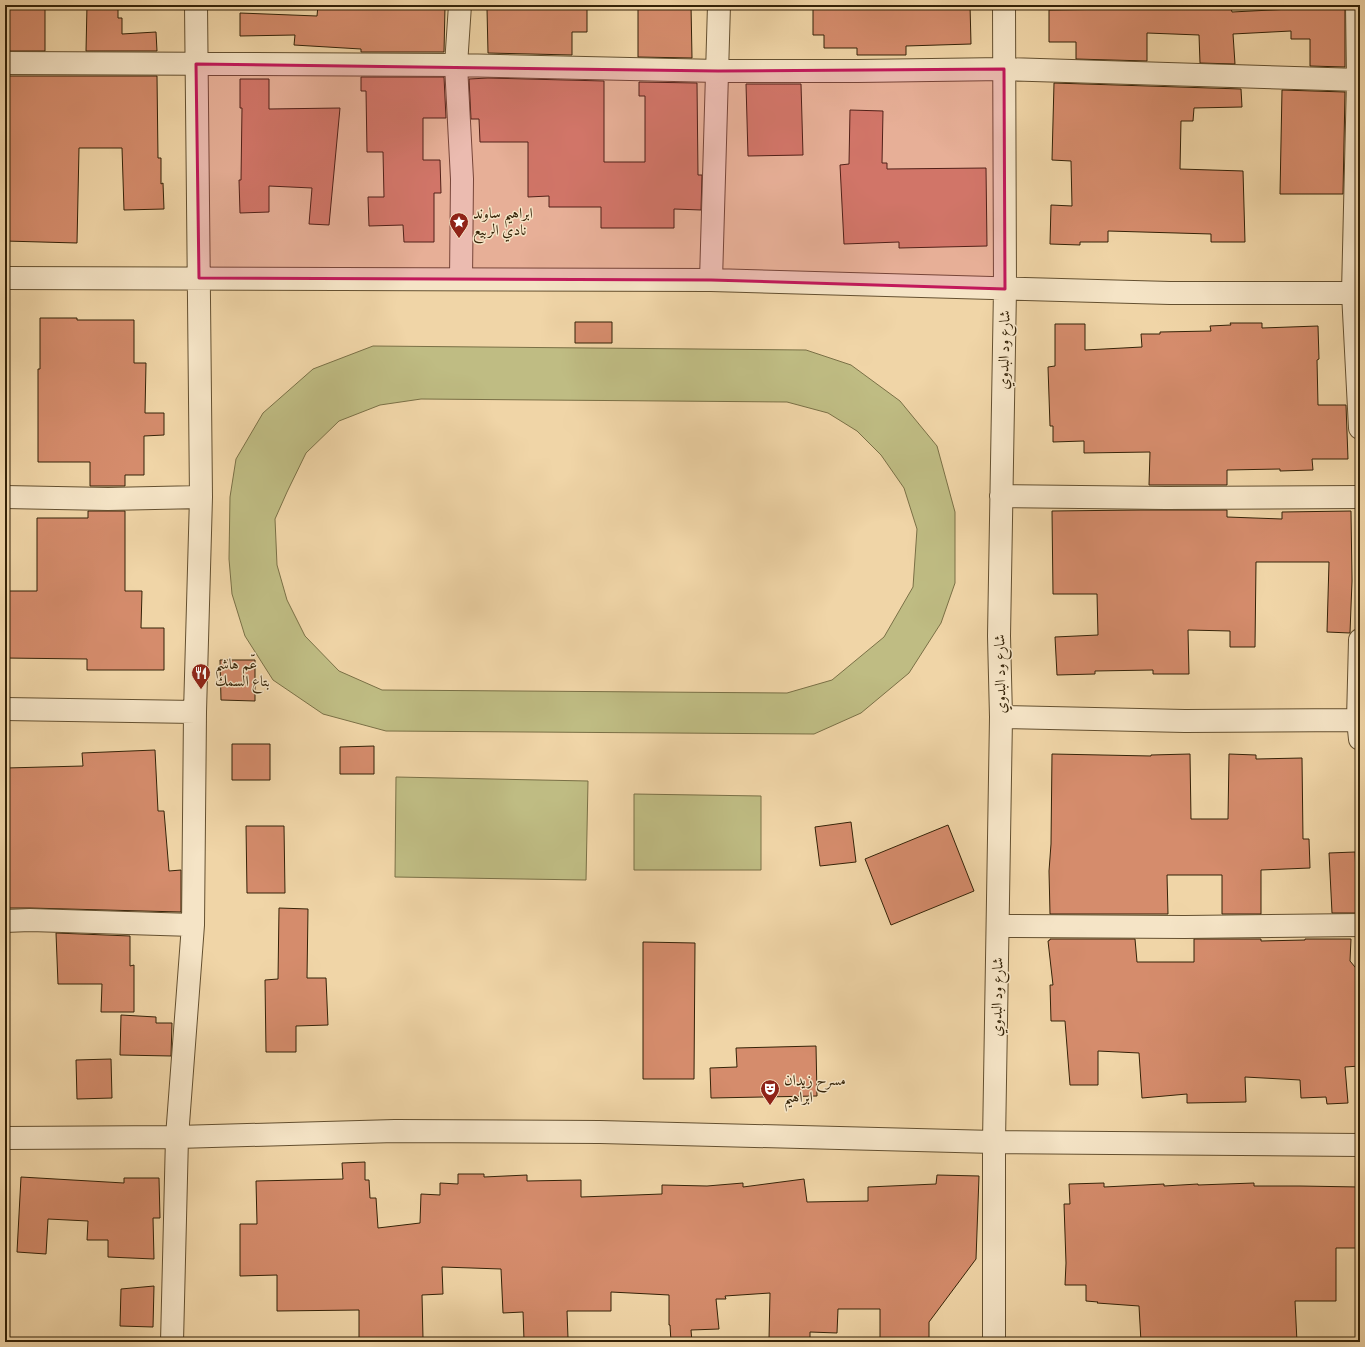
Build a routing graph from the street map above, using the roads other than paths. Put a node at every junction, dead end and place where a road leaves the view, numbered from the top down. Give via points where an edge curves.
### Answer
1 (196, 5) edge
2 (460, 5) edge
3 (719, 5) edge
4 (1004, 5) edge
5 (1357, 5) edge
6 (5, 64) edge
7 (196, 64) junction
8 (456, 65) junction
9 (1004, 69) junction
10 (718, 71) junction
11 (1359, 80) edge
12 (5, 278) edge
13 (199, 278) junction
14 (461, 279) junction
15 (711, 280) junction
16 (1005, 289) junction
17 (1357, 293) edge
18 (1360, 428) edge
19 (1001, 496) junction
20 (5, 497) edge
21 (201, 497) junction
22 (1360, 497) edge
23 (1360, 640) edge
24 (5, 709) edge
25 (195, 712) junction
26 (1001, 718) junction
27 (1359, 726) edge
28 (5, 921) edge
29 (192, 925) junction
30 (1360, 925) edge
31 (998, 926) junction
32 (178, 1137) junction
33 (5, 1138) edge
34 (994, 1142) junction
35 (1360, 1145) edge
36 (172, 1342) edge
37 (994, 1342) edge

1 - 7 street
2 - 8 street
3 - 10 street
4 - 9 street, شارع ود البدوي
5 - 11 street
6 - 7 street
7 - 8 street
7 - 13 street
8 - 10 street
8 - 14 street via 462,179
9 - 10 street
9 - 11 street
9 - 16 street, شارع ود البدوي
10 - 15 street
11 - 17 street
12 - 13 street
13 - 14 street
13 - 21 street
14 - 15 street
15 - 16 street
16 - 17 street via 1170,293
16 - 19 street, شارع ود البدوي
17 - 18 street
19 - 22 street
19 - 26 street, شارع ود البدوي
20 - 21 street
21 - 25 street
23 - 27 street
24 - 25 street
25 - 29 street
26 - 27 street
26 - 31 street, شارع ود البدوي
28 - 29 street
29 - 32 street
30 - 31 street
31 - 34 street, شارع ود البدوي
32 - 33 street
32 - 34 street via 395,1131 584,1132
32 - 36 street
34 - 35 street
34 - 37 street, شارع ود البدوي

